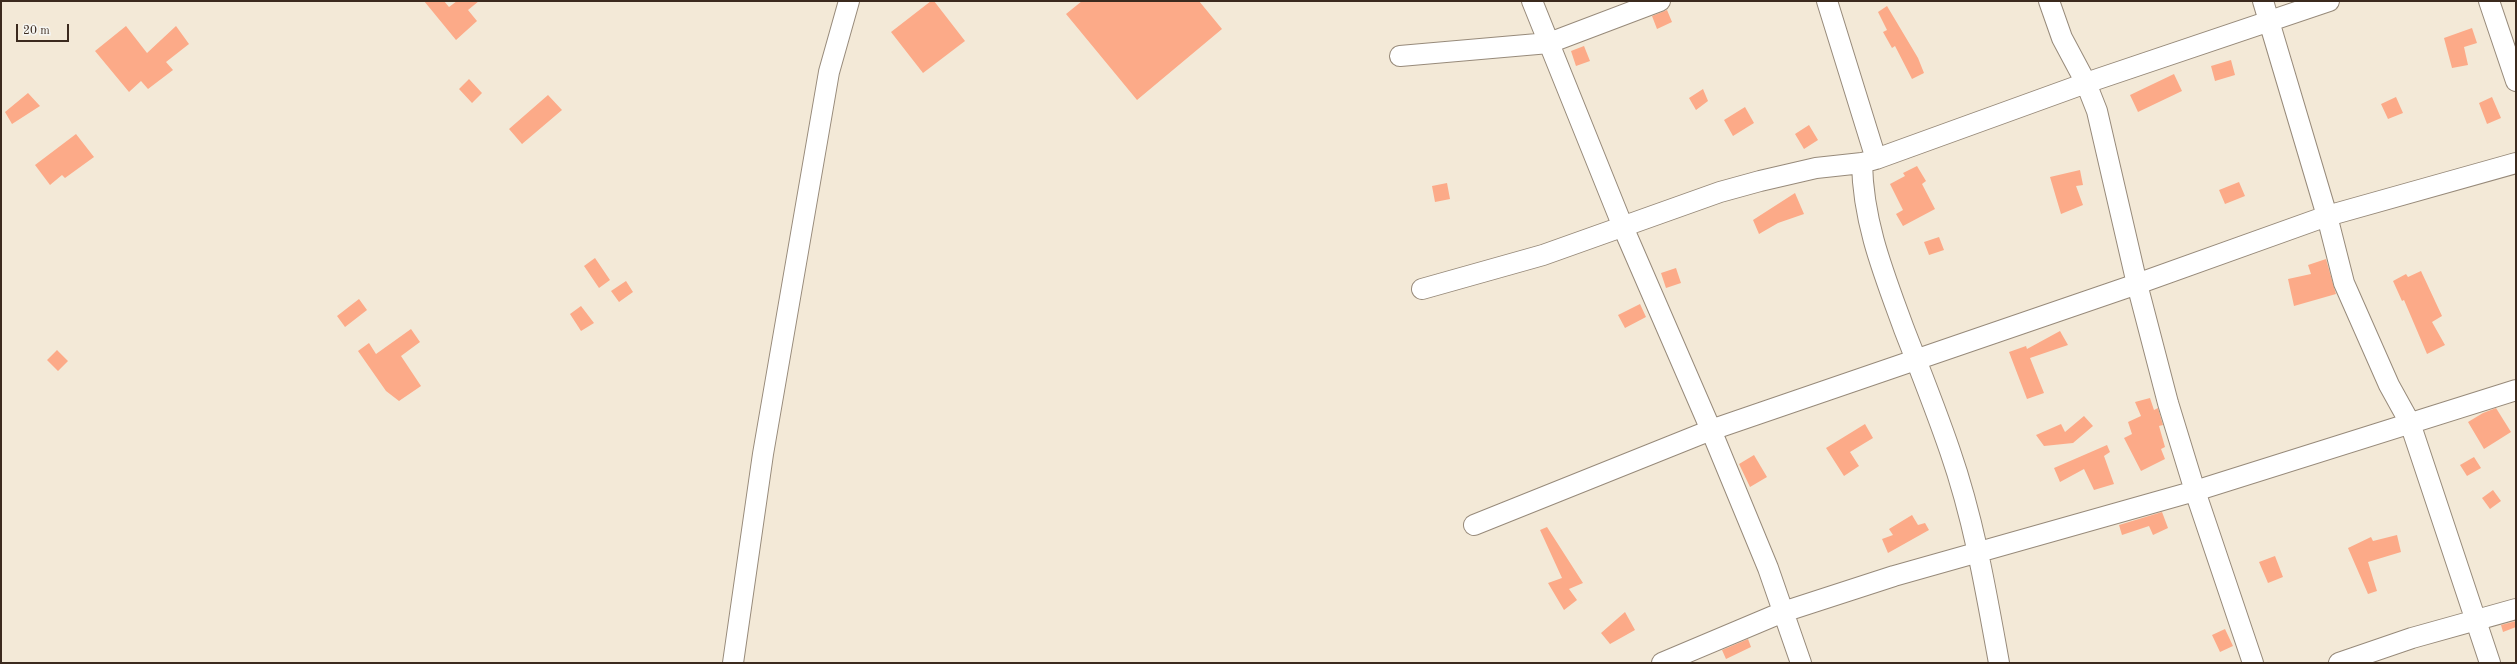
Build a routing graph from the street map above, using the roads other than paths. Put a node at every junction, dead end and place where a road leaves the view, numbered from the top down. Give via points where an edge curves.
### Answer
1 (849, 1) edge
2 (1532, 1) edge
3 (1660, 1) edge
4 (1827, 1) edge
5 (2049, 1) edge
6 (2263, 1) edge
7 (2329, 1) edge
8 (2489, 1) edge
9 (2270, 21) junction
10 (1548, 43) junction
11 (1400, 56) dead end
12 (2516, 81) edge
13 (2086, 83) junction
14 (1869, 161) junction
15 (2516, 163) edge
16 (2328, 216) junction
17 (1623, 227) junction
18 (2137, 284) junction
19 (1422, 289) dead end
20 (1916, 359) junction
21 (2516, 390) edge
22 (2410, 423) junction
23 (1711, 430) junction
24 (2194, 491) junction
25 (1474, 525) dead end
26 (1979, 552) junction
27 (2516, 609) edge
28 (1783, 612) junction
29 (2476, 619) junction
30 (732, 663) edge
31 (1662, 663) edge
32 (1801, 663) edge
33 (1999, 663) edge
34 (2253, 663) edge
35 (2340, 663) edge
36 (2490, 663) edge

1 - 30 street via 829,72 763,454
2 - 10 street
3 - 10 street
4 - 14 street
5 - 13 street via 2071,58
6 - 9 street
7 - 9 street
8 - 12 street
9 - 13 street
9 - 16 street
10 - 11 street
10 - 17 street
13 - 14 street
13 - 18 street via 2097,110
14 - 17 street via 1816,168 1760,181
14 - 20 street via 1862,191 1867,221 1888,289
15 - 16 street
16 - 18 street
16 - 22 street via 2344,283 2389,385
17 - 19 street via 1543,255
17 - 23 street
18 - 20 street
18 - 24 street
20 - 23 street
20 - 26 street via 1950,451
21 - 22 street
22 - 24 street
22 - 29 street
23 - 25 street
23 - 28 street via 1768,568
24 - 26 street
24 - 34 street
26 - 28 street
26 - 33 street
27 - 29 street
28 - 31 street
28 - 32 street
29 - 35 street
29 - 36 street

